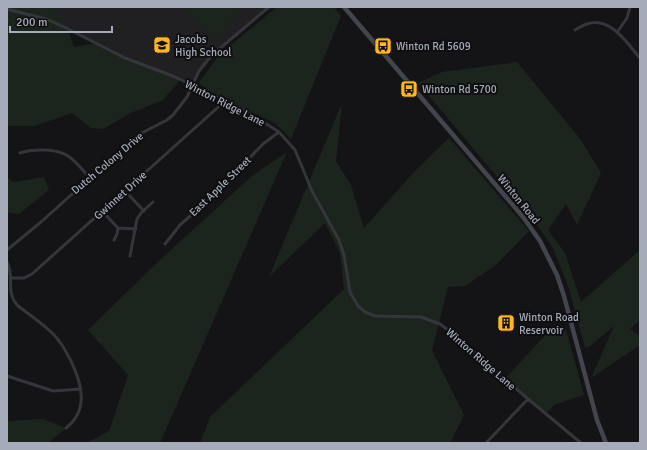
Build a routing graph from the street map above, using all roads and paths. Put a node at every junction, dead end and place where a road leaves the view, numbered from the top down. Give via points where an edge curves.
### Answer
1 (269, 7) edge
2 (344, 7) edge
3 (630, 7) edge
4 (7, 9) edge
5 (575, 30) dead end
6 (618, 31) junction
7 (640, 58) edge
8 (192, 85) junction
9 (225, 101) junction
10 (279, 132) junction
11 (20, 153) dead end
12 (89, 177) junction
13 (125, 191) junction
14 (153, 202) dead end
15 (102, 211) junction
16 (144, 211) junction
17 (118, 228) junction
18 (136, 229) junction
19 (114, 240) dead end
20 (165, 244) dead end
21 (7, 250) edge
22 (130, 256) dead end
23 (7, 262) edge
24 (10, 278) junction
25 (7, 376) edge
26 (81, 389) junction
27 (528, 399) junction
28 (66, 428) dead end
29 (486, 443) edge
30 (581, 443) edge
31 (606, 443) edge

1 - 8 street, Dutch Colony Drive via 212,55
2 - 31 main road, Winton Road via 523,217 540,241 561,289 596,420
3 - 6 street via 627,18
4 - 8 street, Winton Ridge Lane via 46,19 125,58
5 - 6 street via 588,24 601,24
6 - 7 street
8 - 9 street, Winton Ridge Lane
8 - 12 street, Dutch Colony Drive via 183,103 173,115 138,135
9 - 10 street, Winton Ridge Lane
9 - 13 street, Gwinnet Drive
10 - 20 street, East Apple Street via 180,225
10 - 27 street, Winton Ridge Lane via 295,150 312,191 339,240 350,292 358,306 375,316 421,317 440,324
11 - 12 street via 27,150 61,152 72,159
12 - 21 street, Dutch Colony Drive
13 - 15 street, Gwinnet Drive
13 - 16 street
14 - 16 street
15 - 17 street
15 - 24 street, Gwinnet Drive via 32,274 24,278
16 - 18 street via 137,219
17 - 18 street
17 - 19 street
18 - 22 street
23 - 24 street
24 - 26 street via 10,292 14,301 60,342 78,375
25 - 26 street via 53,391
26 - 28 street via 81,402 77,414
27 - 29 street
27 - 30 street, Winton Ridge Lane

